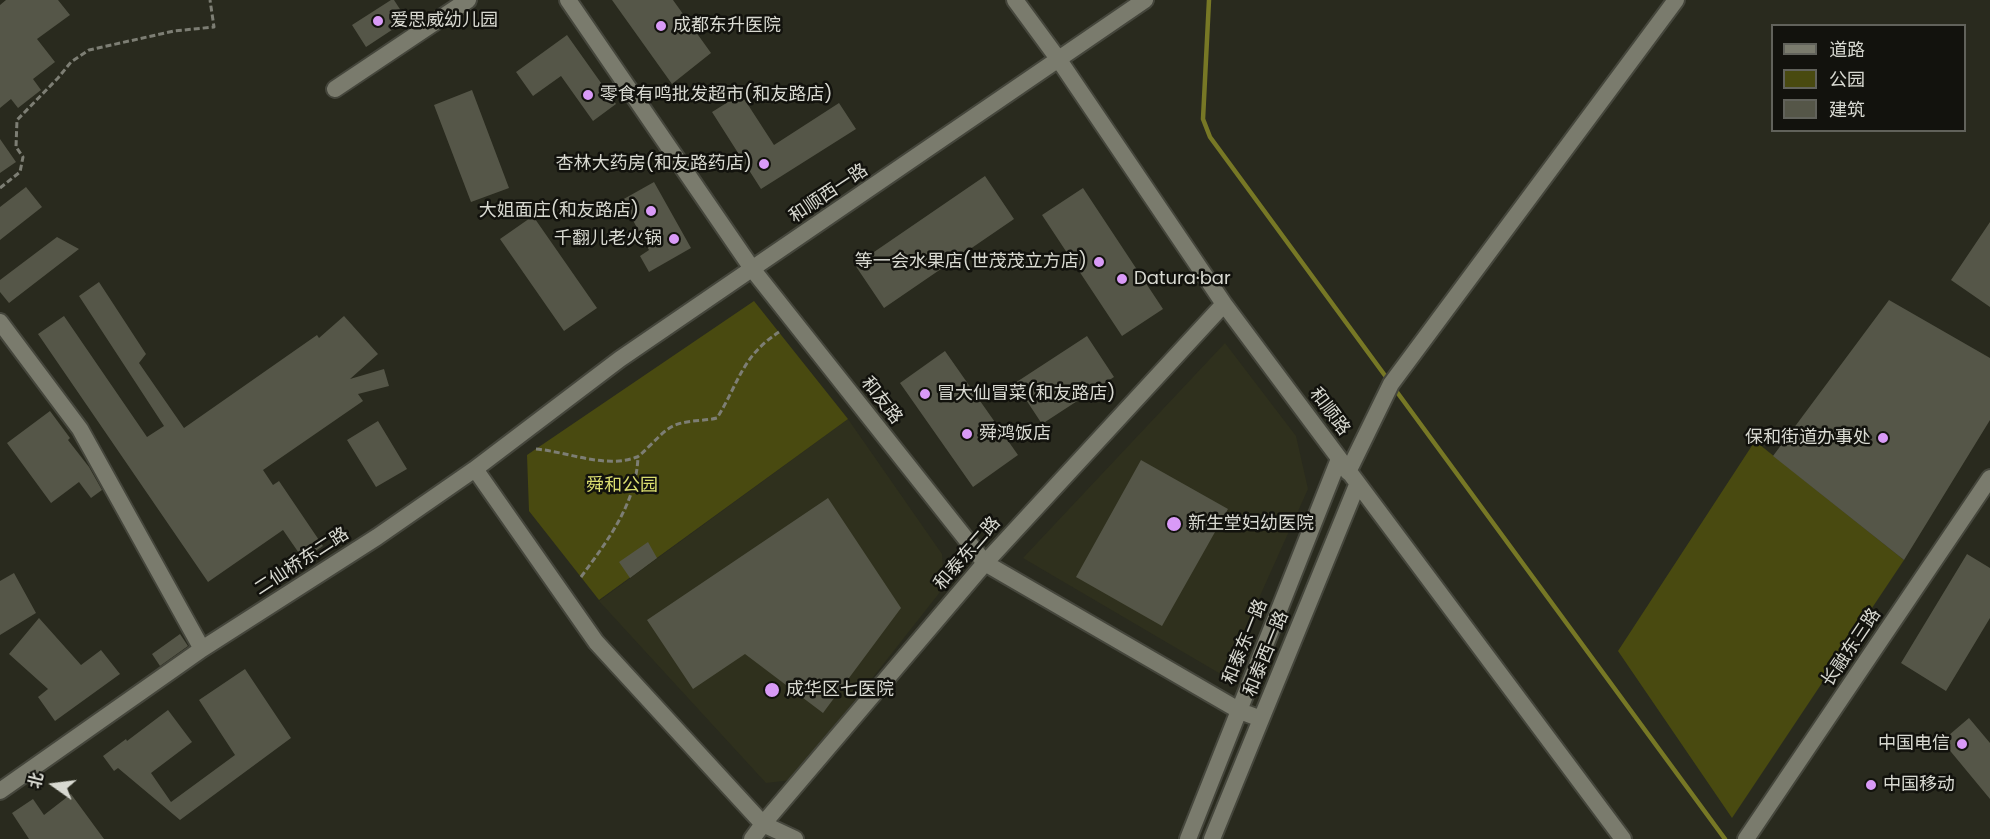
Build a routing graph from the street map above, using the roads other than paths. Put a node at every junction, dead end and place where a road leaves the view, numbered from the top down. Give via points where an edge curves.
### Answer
1 (468, 0) edge
2 (568, 0) edge
3 (1016, 0) edge
4 (1145, 0) edge
5 (1676, 0) edge
6 (1059, 60) junction
7 (335, 89) dead end
8 (753, 270) junction
9 (1224, 304) junction
10 (0, 322) edge
11 (620, 359) joint
12 (475, 469) junction
13 (1348, 472) junction
14 (1990, 478) edge
15 (985, 564) junction
16 (202, 649) junction
17 (1239, 711) junction
18 (1261, 719) junction
19 (0, 791) edge
20 (763, 824) junction
21 (753, 839) edge
22 (795, 839) edge
23 (1188, 839) edge
24 (1212, 839) edge
25 (1623, 839) edge
26 (1746, 839) edge

1 - 7 street
2 - 8 street, 和友路
3 - 6 street, 和顺路
4 - 6 street, 和顺西一路
5 - 13 street via 1391,384
6 - 8 street, 和顺西一路
6 - 9 street, 和顺路
8 - 11 street, 和顺西一路
8 - 15 street, 和友路
9 - 13 street, 和顺路
9 - 15 street, 和泰东二路
10 - 16 street via 81,429
11 - 12 street, 二仙桥东二路
12 - 16 street, 二仙桥东二路
12 - 20 street via 596,642
13 - 17 street, 和泰东一路
13 - 18 street, 和泰西一路
13 - 25 street, 和顺路
14 - 26 street, 长融东三路
15 - 17 street, 和友路
15 - 20 street, 和泰东二路
16 - 19 street, 二仙桥东二路
17 - 18 street, 和友路
17 - 23 street, 和泰东一路
18 - 24 street, 和泰西一路
20 - 21 street, 和泰东二路
20 - 22 street

